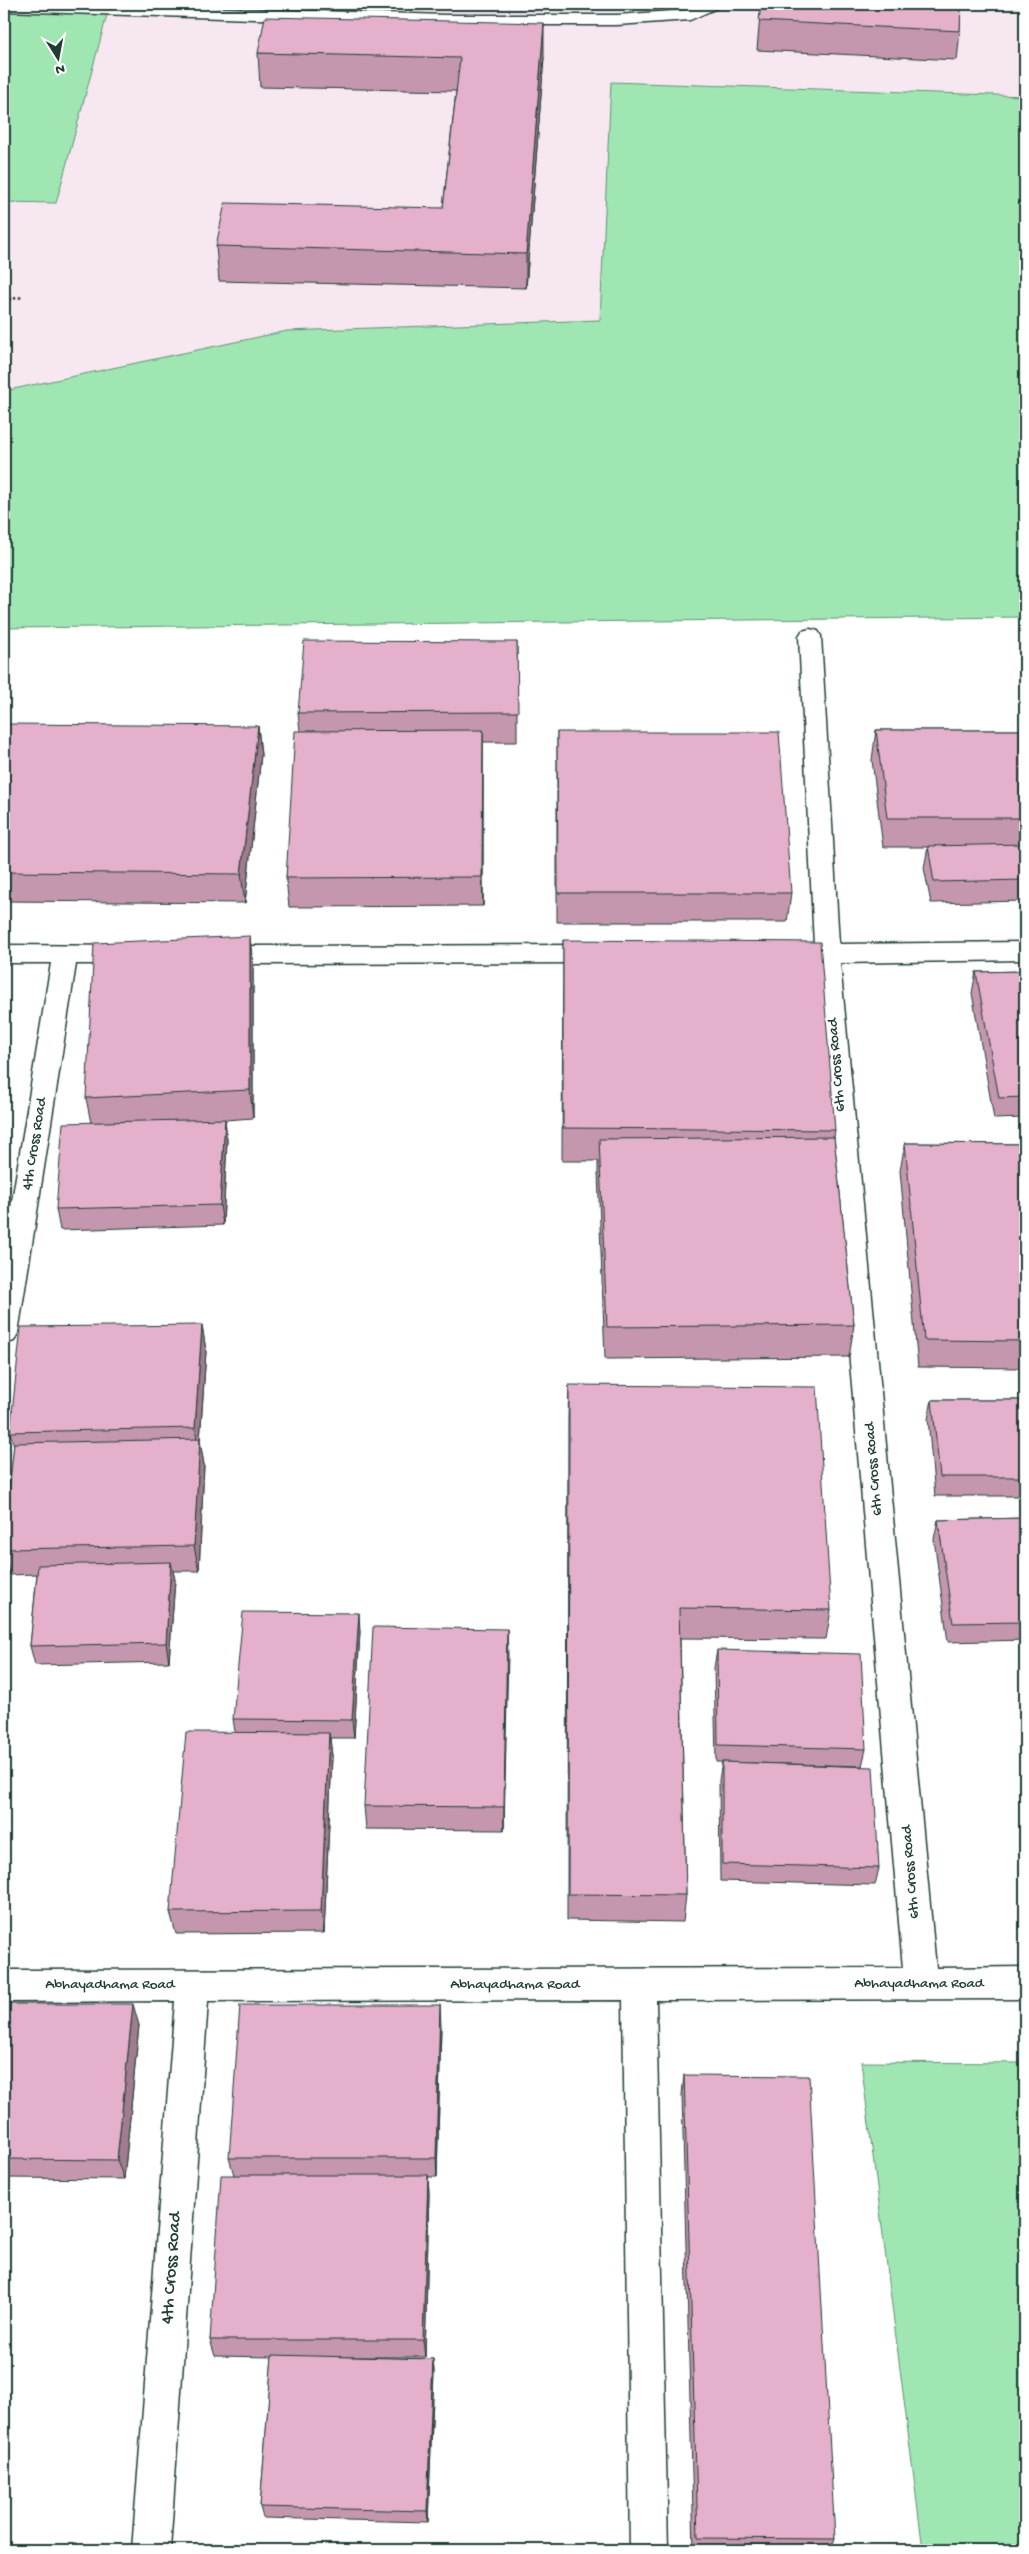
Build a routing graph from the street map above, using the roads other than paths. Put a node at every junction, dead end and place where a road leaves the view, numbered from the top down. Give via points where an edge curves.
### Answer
1 (711, 4) edge
2 (4, 6) edge
3 (810, 636) dead end
4 (1025, 951) edge
5 (4, 954) edge
6 (194, 954) edge
7 (619, 954) edge
8 (787, 954) edge
9 (827, 954) junction
10 (65, 955) junction
11 (154, 955) edge
12 (4, 1333) edge
13 (1025, 1983) edge
14 (639, 1984) junction
15 (921, 1984) junction
16 (193, 1985) junction
17 (4, 1986) edge
18 (151, 2550) edge
19 (648, 2550) edge

1 - 2 street via 690,15 617,20 445,20
3 - 9 street, 6th Cross Road
4 - 9 street
5 - 10 street
6 - 7 street
8 - 9 street
9 - 15 street, 6th Cross Road
10 - 11 street
10 - 12 street, 4th Cross Road
13 - 15 street, Abhayadhama Road
14 - 15 street, Abhayadhama Road
14 - 16 street, Abhayadhama Road
14 - 19 street
16 - 17 street, Abhayadhama Road
16 - 18 street, 4th Cross Road

